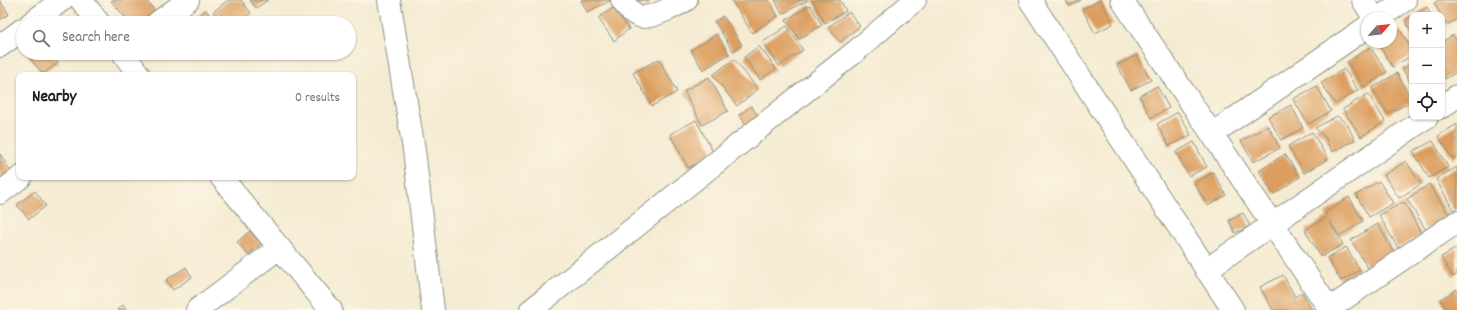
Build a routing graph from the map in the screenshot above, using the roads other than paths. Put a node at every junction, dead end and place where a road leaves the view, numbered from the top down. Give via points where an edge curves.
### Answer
1 (62, 0) edge
2 (81, 0) edge
3 (188, 0) edge
4 (389, 0) edge
5 (622, 0) edge
6 (686, 0) edge
7 (915, 0) edge
8 (1030, 0) edge
9 (1122, 0) edge
10 (1363, 0) edge
11 (1405, 0) edge
12 (1370, 12) edge
13 (1388, 12) edge
14 (41, 16) edge
15 (94, 16) edge
16 (166, 16) edge
17 (1361, 31) edge
18 (16, 34) edge
19 (0, 46) edge
20 (128, 60) edge
21 (137, 72) edge
22 (1457, 96) edge
23 (1445, 104) edge
24 (1423, 120) edge
25 (1212, 134) junction
26 (17, 180) edge
27 (223, 180) edge
28 (0, 193) edge
29 (1457, 222) edge
30 (1272, 225) junction
31 (279, 248) junction
32 (1206, 270) junction
33 (197, 310) edge
34 (331, 310) edge
35 (433, 310) edge
36 (530, 310) edge
37 (1233, 310) edge
38 (1329, 310) edge

1 - 14 street
2 - 15 street
3 - 16 street
4 - 35 street via 414,150
5 - 6 street via 635,14 644,17 657,14
7 - 36 street via 856,51
8 - 32 street
9 - 25 street
10 - 12 street
11 - 13 street
17 - 25 street
18 - 19 street
20 - 21 street
22 - 23 street
24 - 30 street
25 - 30 street
26 - 28 street
27 - 31 street
29 - 38 street
30 - 32 street
30 - 38 street
31 - 33 street
31 - 34 street
32 - 37 street

